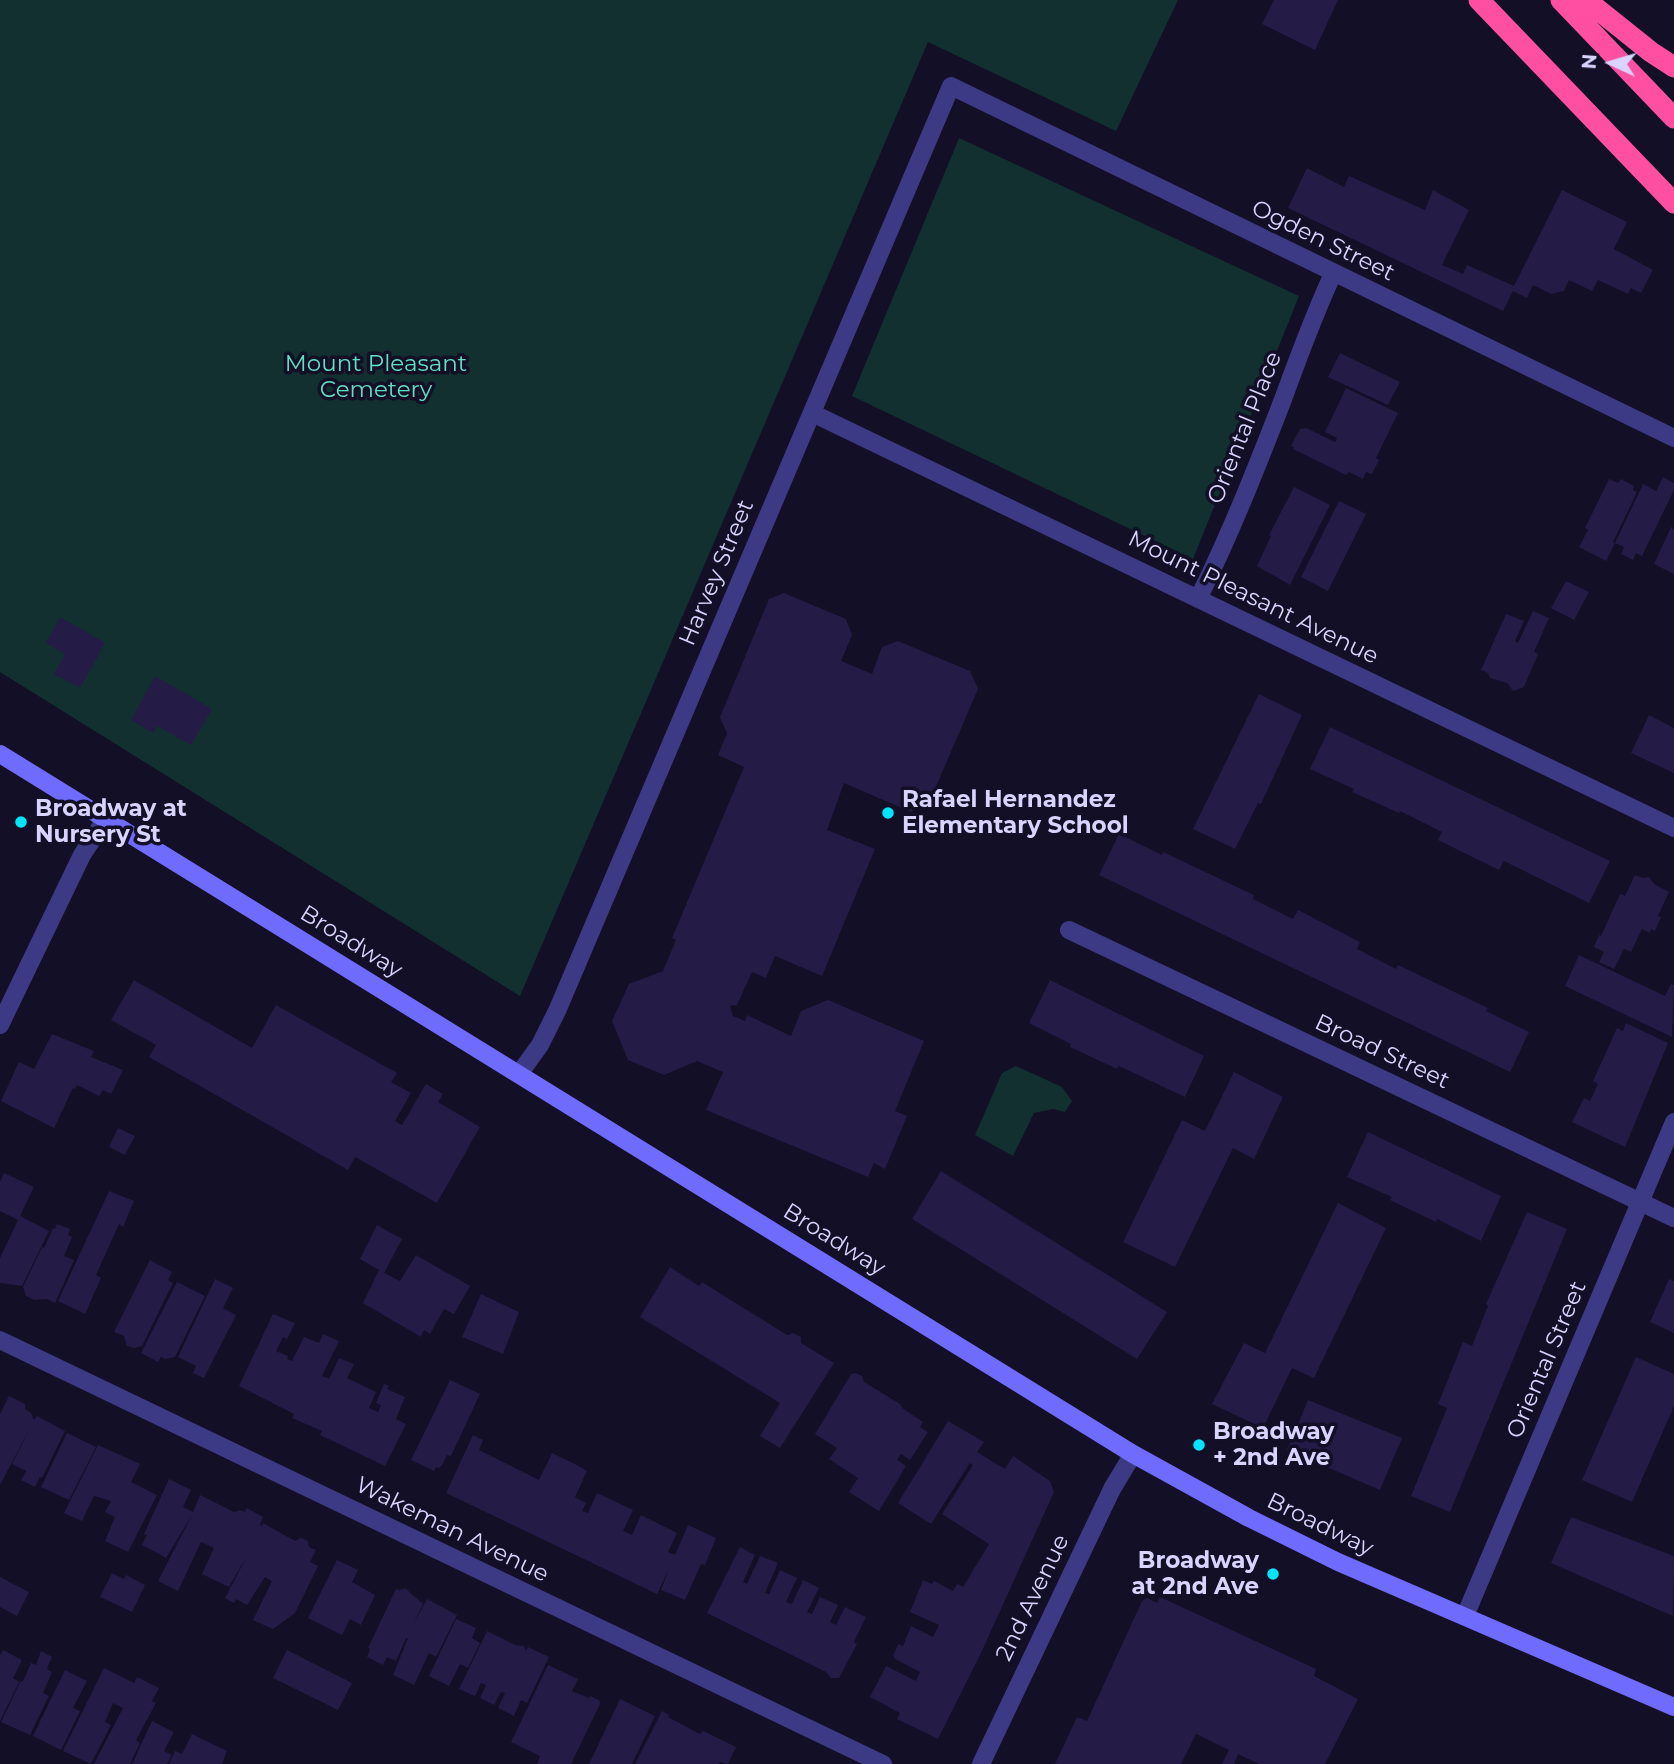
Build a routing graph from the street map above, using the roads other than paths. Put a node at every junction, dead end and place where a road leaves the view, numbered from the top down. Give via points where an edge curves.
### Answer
1 (1479, 0) edge
2 (1561, 0) edge
3 (1586, 0) edge
4 (1674, 67) edge
5 (951, 86) joint
6 (1674, 118) edge
7 (1674, 203) edge
8 (1333, 274) junction
9 (811, 413) junction
10 (1674, 439) edge
11 (1198, 599) junction
12 (0, 754) edge
13 (105, 820) junction
14 (1674, 828) edge
15 (1069, 930) dead end
16 (0, 1025) edge
17 (519, 1074) junction
18 (1674, 1122) edge
19 (1640, 1202) junction
20 (1674, 1218) edge
21 (0, 1340) edge
22 (1133, 1454) junction
23 (1465, 1616) junction
24 (1674, 1707) edge
25 (883, 1764) edge
26 (981, 1764) edge

1 - 7 highway
2 - 6 highway
3 - 4 highway
5 - 8 street, Ogden Street
5 - 9 street, Harvey Street
8 - 10 street, Ogden Street
8 - 11 street, Oriental Place via 1256,469
9 - 11 street, Mount Pleasant Avenue
9 - 17 street, Harvey Street via 557,1011
11 - 14 street, Mount Pleasant Avenue
12 - 13 main road, Broadway
13 - 16 street via 82,855
13 - 17 main road, Broadway
15 - 19 street, Broad Street
17 - 22 main road, Broadway
18 - 19 street, Oriental Street
19 - 20 street, Broad Street
19 - 23 street, Oriental Street
21 - 25 street, Wakeman Avenue
22 - 23 main road, Broadway via 1293,1540
22 - 26 street, 2nd Avenue
23 - 24 main road, Broadway

